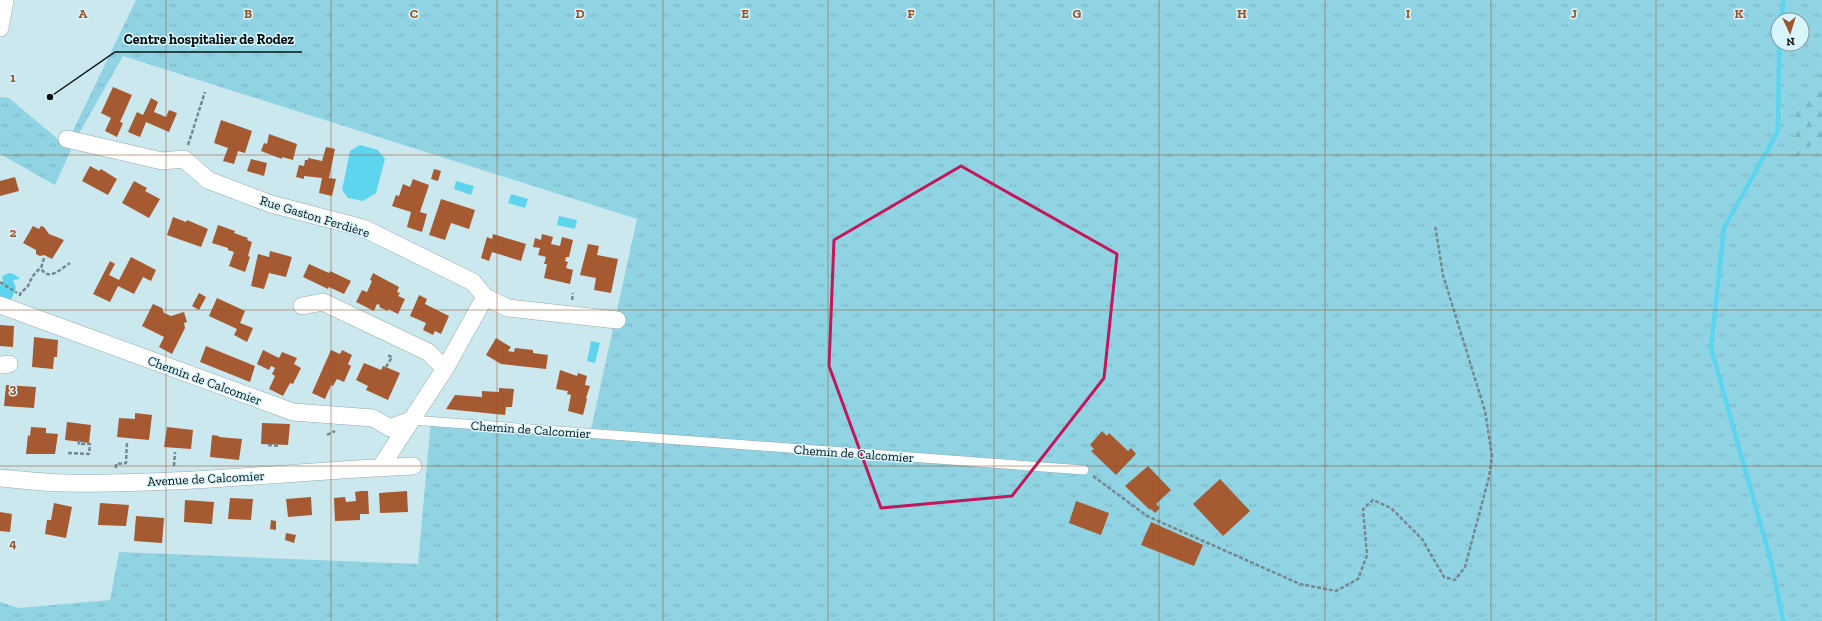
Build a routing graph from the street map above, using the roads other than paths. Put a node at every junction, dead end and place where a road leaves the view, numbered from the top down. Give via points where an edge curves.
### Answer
1 (5, 0) edge
2 (0, 28) edge
3 (67, 139) dead end
4 (485, 297) junction
5 (0, 305) edge
6 (302, 306) dead end
7 (617, 320) dead end
8 (446, 367) junction
9 (411, 420) junction
10 (413, 466) dead end
11 (380, 468) junction
12 (1084, 470) road end
13 (0, 478) edge

1 - 2 street
3 - 4 street, Rue Gaston Ferdière via 162,161 184,159 208,180 271,204 363,228 473,282
4 - 7 street via 508,308
4 - 8 street
5 - 9 street, Chemin de Calcomier via 293,412 373,418 390,428
6 - 8 street via 323,302 428,352
8 - 9 street
9 - 11 street
9 - 12 lane, Chemin de Calcomier
10 - 11 street, Avenue de Calcomier
11 - 13 street, Avenue de Calcomier via 115,483 65,483

